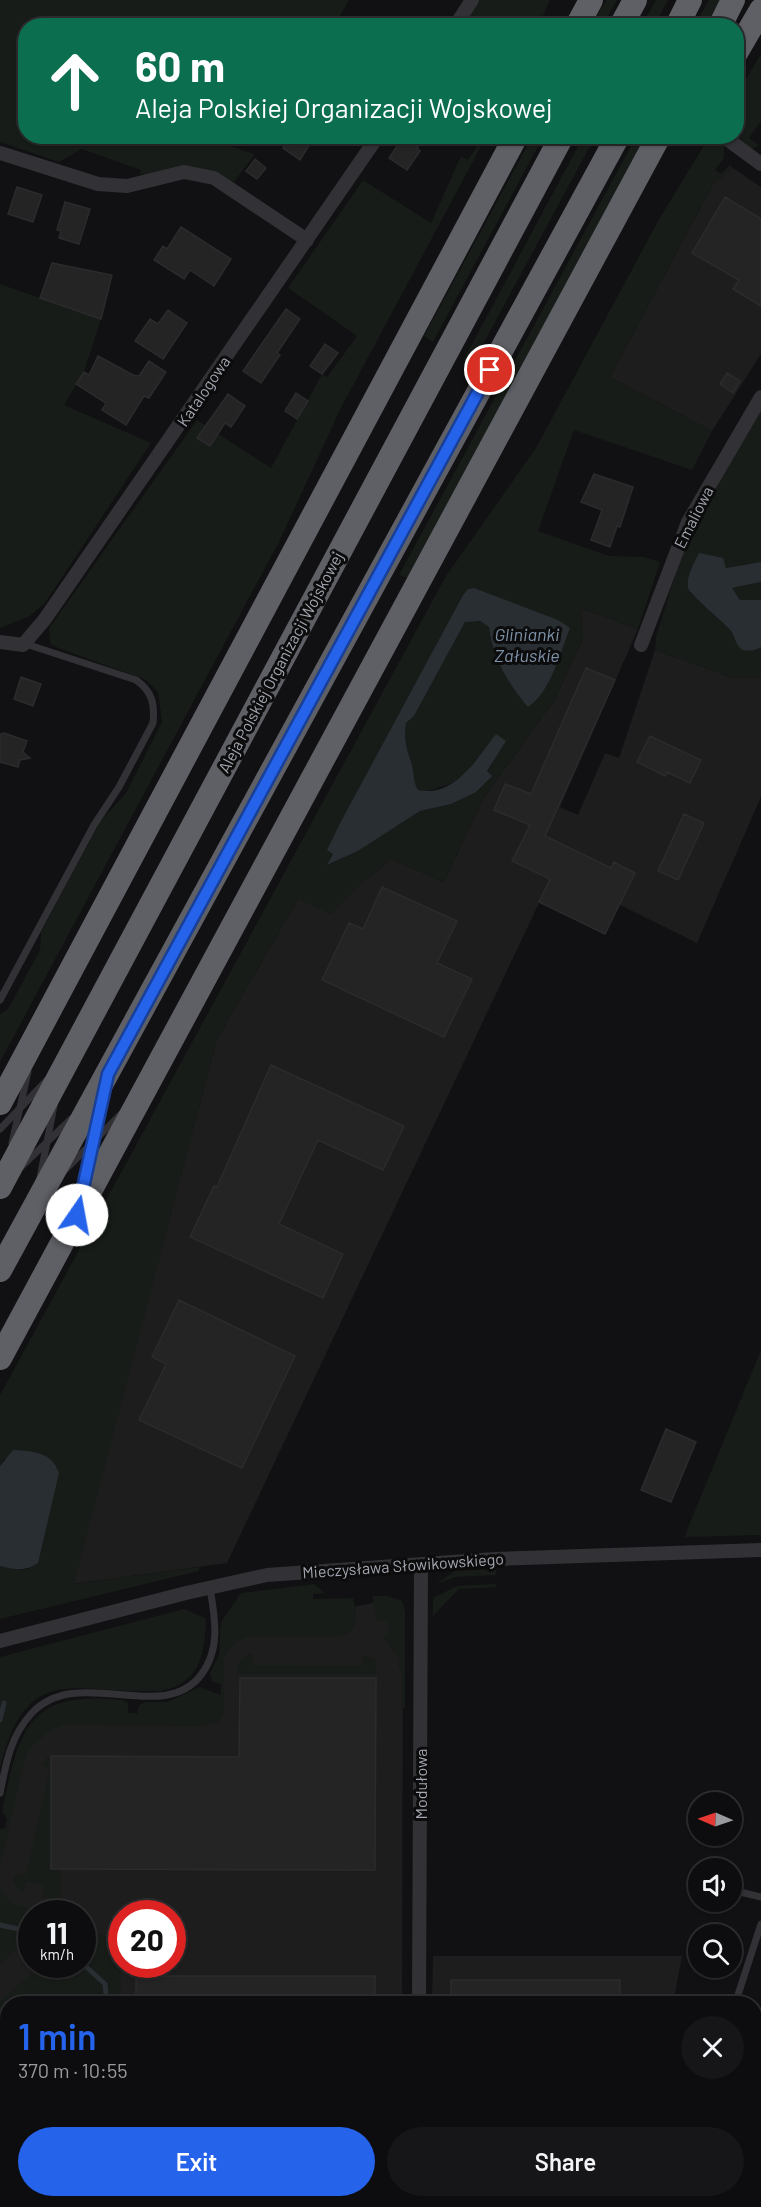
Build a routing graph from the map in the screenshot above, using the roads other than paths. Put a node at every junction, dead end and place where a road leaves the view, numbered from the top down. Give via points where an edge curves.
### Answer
1 (472, 0) edge
2 (572, 0) edge
3 (591, 0) edge
4 (635, 0) edge
5 (690, 0) edge
6 (733, 0) edge
7 (761, 10) edge
8 (460, 18) edge
9 (565, 18) edge
10 (581, 18) edge
11 (625, 18) edge
12 (680, 18) edge
13 (724, 18) edge
14 (744, 39) edge
15 (373, 144) edge
16 (512, 144) edge
17 (558, 144) edge
18 (614, 144) edge
19 (655, 144) edge
20 (672, 144) edge
21 (734, 144) edge
22 (0, 153) edge
23 (761, 164) edge
24 (606, 235) junction
25 (307, 240) junction
26 (761, 397) edge
27 (0, 642) edge
28 (26, 644) junction
29 (641, 645) dead end
30 (0, 1000) edge
31 (66, 1064) junction
32 (108, 1074) junction
33 (145, 1089) junction
34 (96, 1095) junction
35 (10, 1106) edge
36 (0, 1129) edge
37 (47, 1142) junction
38 (93, 1142) junction
39 (2, 1184) edge
40 (37, 1202) junction
41 (77, 1215) junction
42 (0, 1270) edge
43 (0, 1358) edge
44 (761, 1550) edge
45 (421, 1564) junction
46 (210, 1587) junction
47 (0, 1641) edge
48 (0, 1793) edge
49 (742, 1892) edge
50 (761, 1897) edge
51 (761, 1924) edge
52 (419, 1996) edge
53 (738, 1996) edge

1 - 8 street
2 - 9 highway
3 - 10 highway
4 - 11 highway
5 - 12 highway
6 - 13 highway
7 - 14 highway
15 - 25 street, Katalogowa
16 - 35 highway via 36,1037
17 - 31 highway, Aleja Polskiej Organizacji Wojskowej
18 - 32 highway
19 - 24 highway
20 - 24 highway
21 - 23 street
22 - 25 street via 98,184 127,186 184,172 214,178
24 - 33 highway
25 - 28 street, Katalogowa
26 - 29 street, Emaliowa via 688,522
27 - 28 street
28 - 30 lane via 136,680 148,691 154,714 119,787 94,825
31 - 35 lane
31 - 37 lane
31 - 39 highway, Aleja Polskiej Organizacji Wojskowej
32 - 34 highway
32 - 38 lane
33 - 38 lane
33 - 41 highway
34 - 37 lane
34 - 40 highway
35 - 36 lane
35 - 39 lane
37 - 39 lane
37 - 40 lane
38 - 40 lane
38 - 41 lane
40 - 42 highway
41 - 43 highway
44 - 45 street, Mieczysława Słowikowskiego
45 - 46 street, Mieczysława Słowikowskiego via 280,1574
45 - 52 street, Modułowa
46 - 47 street, Mieczysława Słowikowskiego
46 - 48 lane via 216,1623 214,1647 197,1680 186,1688 159,1696 76,1693 40,1706 12,1741
49 - 50 lane
51 - 53 lane

